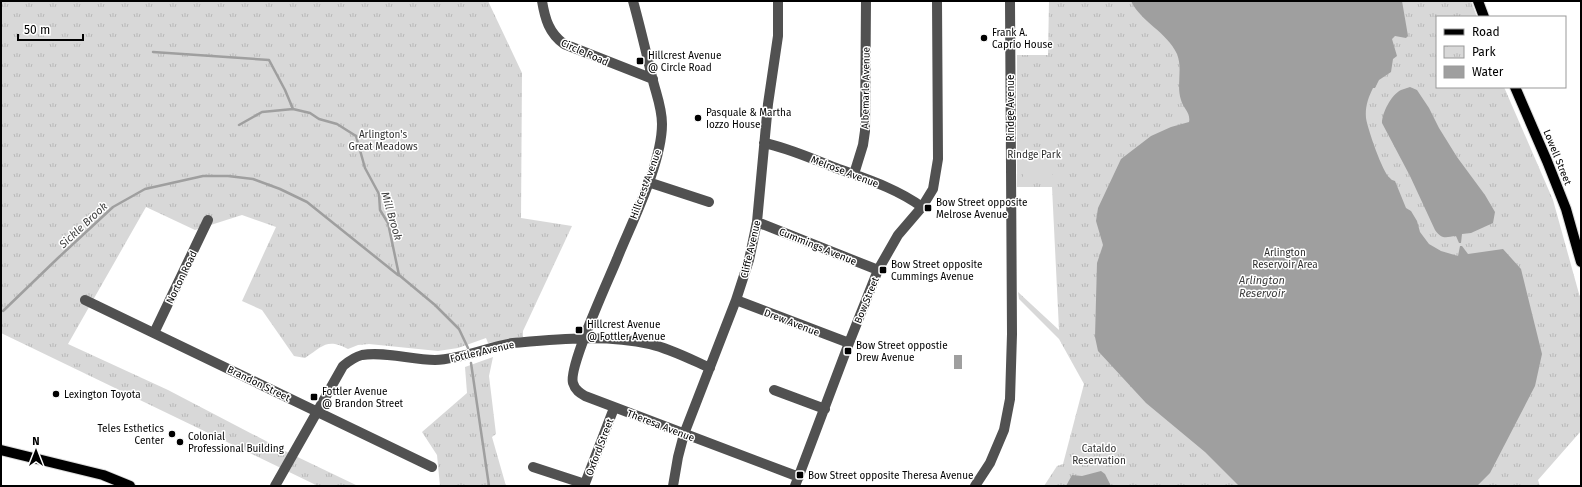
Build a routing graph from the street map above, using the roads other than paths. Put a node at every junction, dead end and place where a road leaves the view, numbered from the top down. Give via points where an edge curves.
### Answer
1 (542, 1) edge
2 (633, 1) edge
3 (778, 1) edge
4 (866, 1) edge
5 (937, 1) edge
6 (1010, 1) edge
7 (1478, 1) edge
8 (1484, 16) edge
9 (653, 80) junction
10 (1515, 88) edge
11 (764, 143) junction
12 (854, 174) junction
13 (648, 182) junction
14 (709, 202) dead end
15 (922, 206) junction
16 (208, 220) dead end
17 (757, 222) junction
18 (1581, 262) edge
19 (878, 270) junction
20 (85, 300) dead end
21 (736, 300) junction
22 (154, 333) junction
23 (584, 339) junction
24 (849, 343) junction
25 (710, 368) junction
26 (774, 390) dead end
27 (614, 408) junction
28 (825, 409) junction
29 (317, 412) junction
30 (684, 434) junction
31 (1, 450) edge
32 (432, 467) dead end
33 (533, 467) dead end
34 (797, 482) edge
35 (585, 485) edge
36 (130, 486) edge
37 (275, 486) edge
38 (673, 486) edge
39 (975, 486) edge

1 - 9 street, Circle Road via 546,21 558,40
2 - 9 street, Hillcrest Avenue
3 - 11 street, Cliffe Avenue via 778,36
4 - 12 street, Albemarle Avenue via 865,131
5 - 15 street, Bow Street via 938,159 933,189
6 - 39 street, Rindge Avenue via 1010,399 1004,430 990,463
7 - 8 main road
9 - 13 street, Hillcrest Avenue via 660,104 662,125 659,148
10 - 18 main road, Lowell Street via 1566,209
11 - 12 street, Melrose Avenue
11 - 17 street, Cliffe Avenue
12 - 15 street, Melrose Avenue via 907,196
13 - 14 street
13 - 23 street, Hillcrest Avenue
15 - 19 street, Bow Street via 904,226
16 - 22 street, Norton Road
17 - 19 street, Cummings Avenue
17 - 21 street, Cliffe Avenue via 749,260
19 - 24 street, Bow Street
20 - 22 street, Brandon Street
21 - 24 street, Drew Avenue
21 - 25 street, Cliffe Avenue
22 - 29 street, Brandon Street
23 - 25 street, Fottler Avenue via 625,339 651,344
23 - 27 street, Theresa Avenue via 572,378 575,388 585,396
23 - 29 street, Fottler Avenue via 514,343 436,360 377,354 361,355 343,366
24 - 28 street, Bow Street
25 - 30 street, Cliffe Avenue
26 - 28 street
27 - 30 street, Theresa Avenue
27 - 35 street, Oxford Street
28 - 34 street, Bow Street
29 - 32 street, Brandon Street
29 - 37 street, Fottler Avenue
30 - 34 street, Theresa Avenue
30 - 38 street, Cliffe Avenue
31 - 36 main road via 103,475
33 - 35 street

